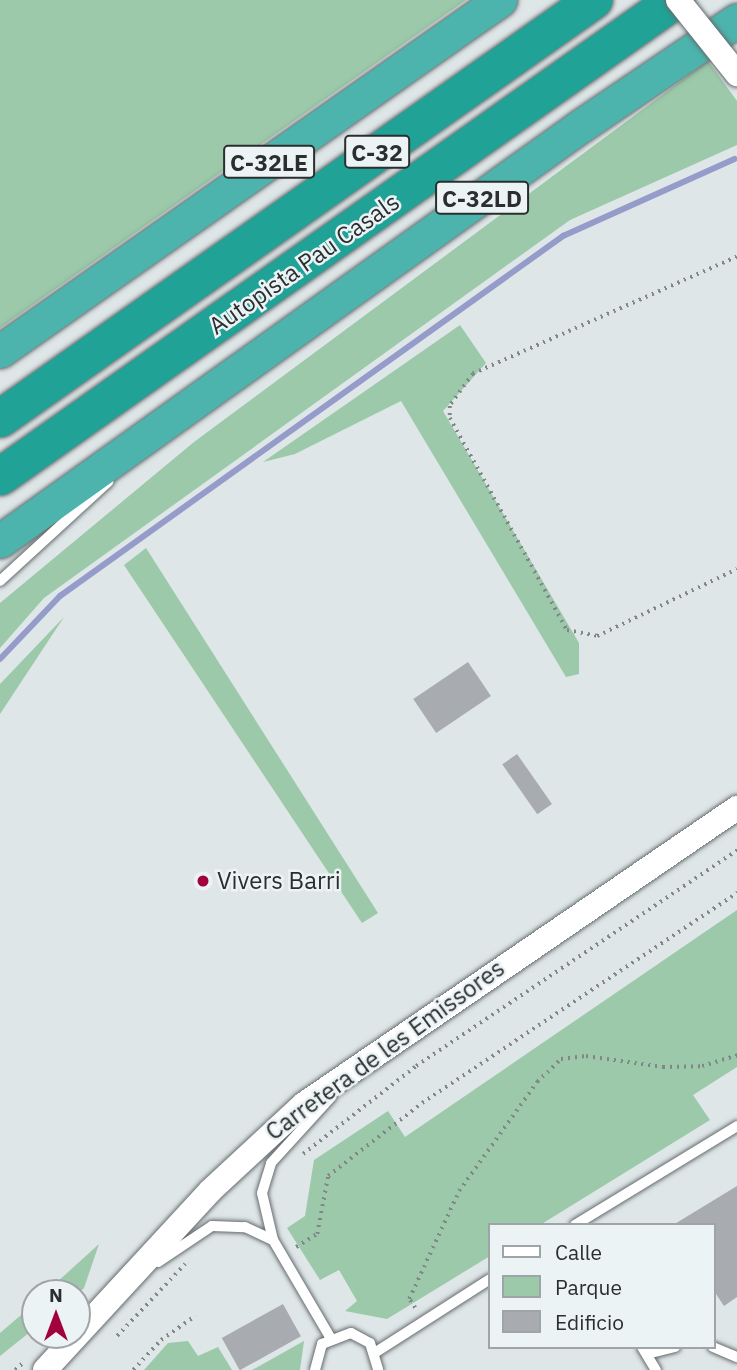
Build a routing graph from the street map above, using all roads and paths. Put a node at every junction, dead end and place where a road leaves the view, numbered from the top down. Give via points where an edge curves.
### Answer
1 (500, 0) edge
2 (593, 0) edge
3 (676, 0) edge
4 (737, 20) edge
5 (737, 74) edge
6 (737, 257) edge
7 (160, 304) junction
8 (0, 351) edge
9 (0, 388) edge
10 (0, 418) edge
11 (134, 447) junction
12 (0, 476) edge
13 (0, 541) edge
14 (737, 569) edge
15 (0, 581) edge
16 (737, 808) edge
17 (737, 850) edge
18 (737, 893) edge
19 (372, 1054) junction
20 (737, 1055) edge
21 (737, 1126) edge
22 (293, 1161) dead end
23 (578, 1223) edge
24 (273, 1240) junction
25 (282, 1256) junction
26 (190, 1259) dead end
27 (489, 1280) edge
28 (129, 1284) junction
29 (195, 1316) dead end
30 (424, 1321) junction
31 (117, 1336) dead end
32 (330, 1337) junction
33 (716, 1348) edge
34 (644, 1351) edge
35 (376, 1352) junction
36 (737, 1357) edge
37 (45, 1370) edge
38 (133, 1370) edge
39 (315, 1370) edge
40 (378, 1370) edge
41 (656, 1370) edge

1 - 8 highway, C-32LE
2 - 7 highway, Autopista Pau Casals / C-32
3 - 5 street, bridge
3 - 12 highway, Autopista Pau Casals / C-32
4 - 11 highway, C-32LD via 582,125
6 - 14 path via 473,374 450,405 450,418 567,631 597,636
7 - 9 highway, C-32 via 91,331
7 - 10 highway, Autopista Pau Casals / C-32
11 - 13 highway, C-32LD
11 - 15 lane via 84,508
16 - 19 street, Carretera de les Emissores
17 - 22 path, Carretera de les Emissores via 416,1066
18 - 25 path via 433,1095 328,1176 317,1234
19 - 24 lane via 271,1163 262,1192
19 - 28 street, Carretera de les Emissores via 255,1146
20 - 30 path via 702,1066 663,1067 586,1056 561,1059 537,1082 459,1191 410,1299
21 - 23 lane
24 - 25 lane
24 - 28 lane via 245,1227 212,1226
25 - 32 lane
26 - 31 path
27 - 30 lane
28 - 37 street, Carretera de les Emissores
29 - 38 path via 160,1340
30 - 35 lane
32 - 35 lane via 362,1336
32 - 39 lane via 317,1353
33 - 36 lane
34 - 41 lane
35 - 40 lane

